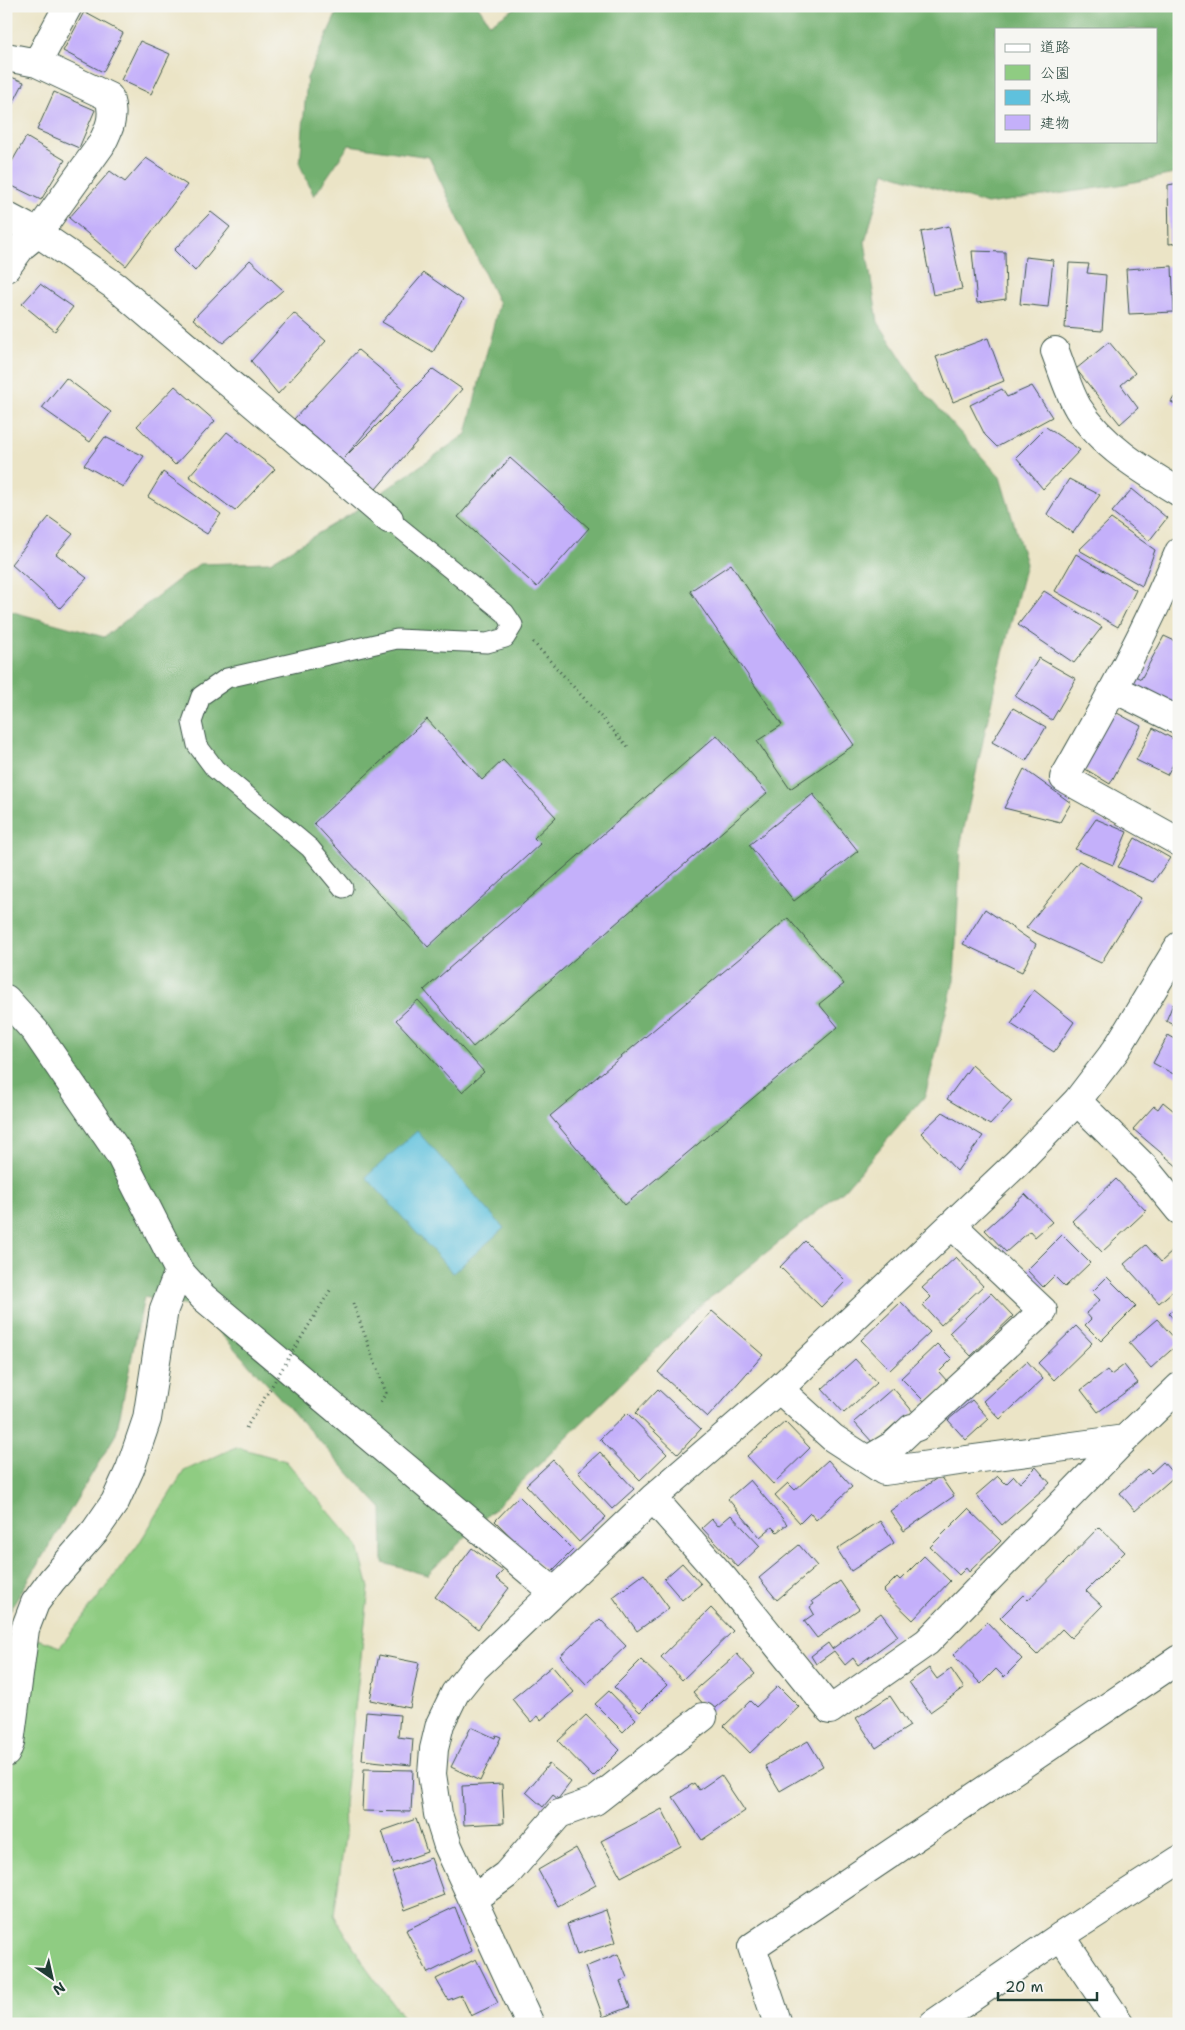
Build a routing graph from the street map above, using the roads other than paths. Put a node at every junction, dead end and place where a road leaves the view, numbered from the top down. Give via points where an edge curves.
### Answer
1 (68, 6) edge
2 (6, 57) edge
3 (37, 63) junction
4 (6, 216) edge
5 (38, 233) junction
6 (6, 268) edge
7 (1055, 350) dead end
8 (1179, 492) edge
9 (389, 519) joint
10 (1179, 552) edge
11 (1115, 689) junction
12 (1179, 722) edge
13 (1179, 842) edge
14 (343, 888) dead end
15 (1178, 950) edge
16 (6, 999) edge
17 (1077, 1101) junction
18 (1179, 1210) edge
19 (952, 1225) junction
20 (179, 1272) junction
21 (1179, 1387) edge
22 (779, 1389) junction
23 (1125, 1439) junction
24 (868, 1460) junction
25 (653, 1498) junction
26 (554, 1592) junction
27 (1179, 1659) edge
28 (703, 1717) dead end
29 (6, 1754) edge
30 (1179, 1860) edge
31 (474, 1900) junction
32 (1061, 1936) junction
33 (530, 2024) edge
34 (778, 2024) edge
35 (933, 2024) edge
36 (1120, 2024) edge

1 - 3 street
2 - 3 street
3 - 5 street via 109,97 113,109 109,130 101,145
4 - 5 street
5 - 6 street via 22,246
5 - 9 street via 115,286
7 - 8 street via 1078,408 1094,428 1131,461
9 - 14 lane via 505,613 513,625 505,638 487,643 397,639 227,678 201,696 192,722 197,745 215,769 310,848
10 - 11 street via 1162,595
11 - 12 street
11 - 13 street via 1064,778
15 - 17 street via 1116,1050
16 - 20 street via 35,1031 120,1155
17 - 18 street via 1144,1167
17 - 19 street
19 - 22 street
19 - 24 street via 1043,1310 918,1427
20 - 26 street via 203,1297
20 - 29 street via 164,1309 147,1419 130,1469 115,1502 95,1531 35,1603 25,1629
21 - 23 street
22 - 24 street via 833,1438
22 - 25 street
23 - 24 street via 884,1470
23 - 25 street via 927,1642 830,1710 724,1579
25 - 26 street
26 - 31 street via 475,1668 456,1693 440,1724 432,1774 438,1814 448,1846
27 - 34 street via 752,1947
28 - 31 street via 595,1801 559,1814 506,1875
30 - 32 street
31 - 33 street
32 - 35 street
32 - 36 street

